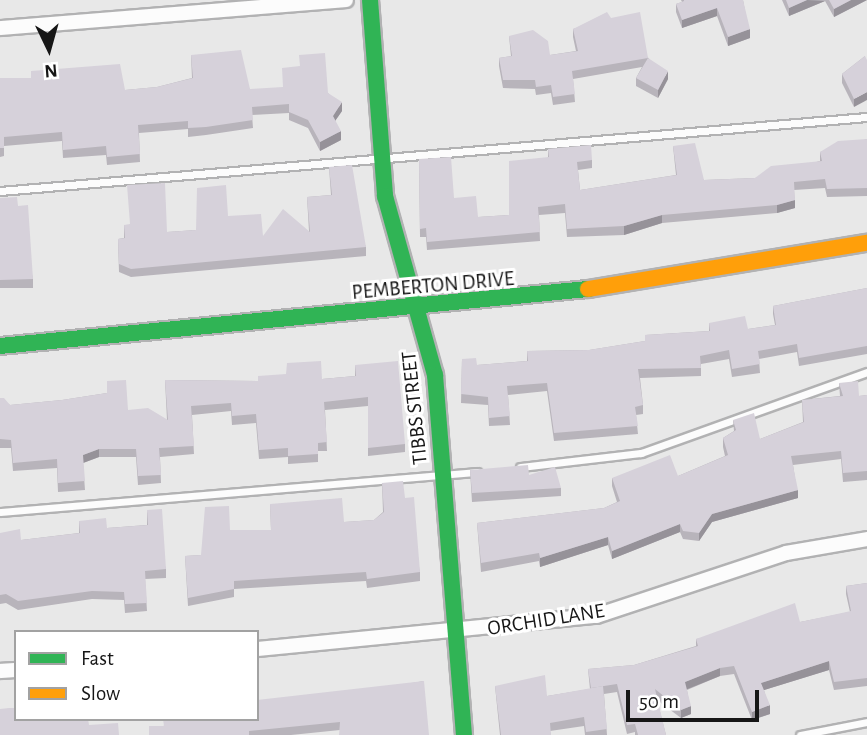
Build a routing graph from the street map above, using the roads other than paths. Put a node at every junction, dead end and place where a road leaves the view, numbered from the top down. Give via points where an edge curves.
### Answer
1 (346, 0) edge
2 (370, 0) edge
3 (0, 28) edge
4 (867, 117) edge
5 (382, 158) junction
6 (0, 191) edge
7 (867, 243) edge
8 (415, 309) junction
9 (0, 346) edge
10 (867, 372) edge
11 (509, 468) edge
12 (496, 470) edge
13 (443, 476) junction
14 (0, 512) edge
15 (867, 539) edge
16 (455, 632) junction
17 (259, 649) edge
18 (867, 722) edge
19 (464, 735) edge
20 (800, 735) edge

1 - 3 street
2 - 5 street, TIBBS STREET
4 - 5 lane
5 - 6 lane
5 - 8 street, TIBBS STREET via 396,249
7 - 8 street, PEMBERTON DRIVE via 615,288
8 - 9 street, PEMBERTON DRIVE
8 - 13 street, TIBBS STREET via 435,375
10 - 11 lane via 641,453
12 - 13 lane
13 - 14 lane
13 - 16 street, TIBBS STREET
15 - 16 street, ORCHID LANE via 786,553 596,617
16 - 17 street, ORCHID LANE
16 - 19 street, TIBBS STREET
18 - 20 lane

